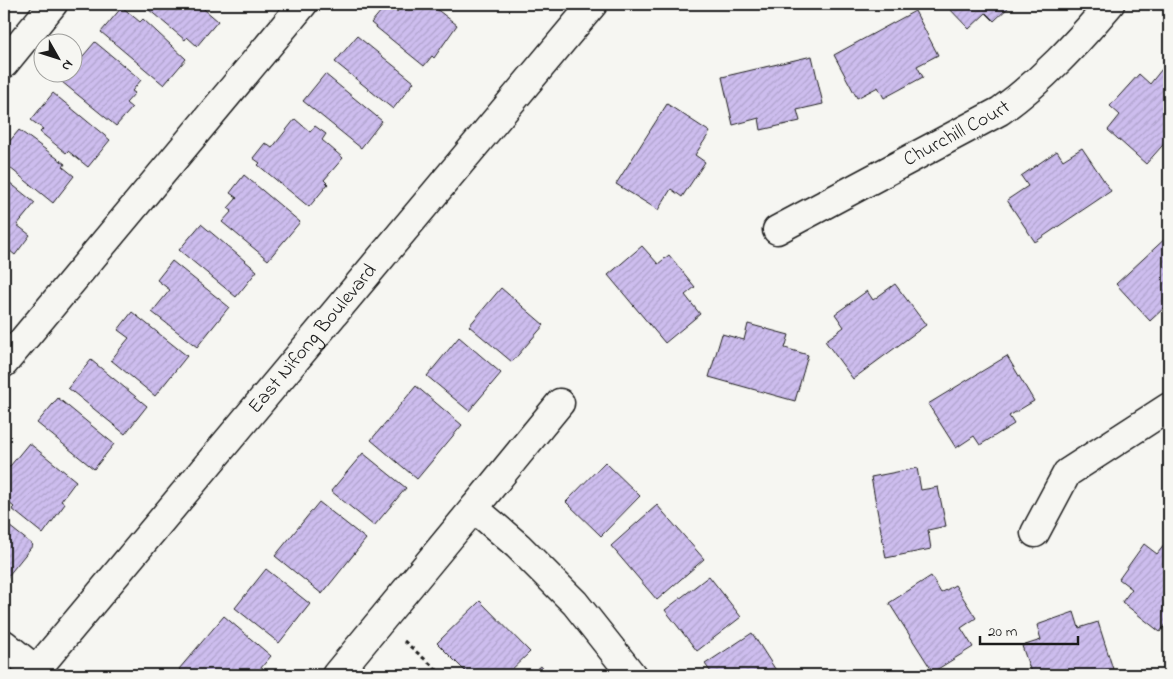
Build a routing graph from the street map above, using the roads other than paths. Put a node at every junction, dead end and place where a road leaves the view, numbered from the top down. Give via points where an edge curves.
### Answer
1 (53, 4) edge
2 (303, 4) edge
3 (593, 4) edge
4 (1110, 4) edge
5 (4, 64) edge
6 (777, 230) dead end
7 (4, 363) edge
8 (560, 403) dead end
9 (1169, 407) edge
10 (474, 508) junction
11 (1035, 533) dead end
12 (4, 644) edge
13 (34, 673) edge
14 (336, 675) edge
15 (632, 675) edge

1 - 5 street
2 - 7 street
3 - 13 street, East Nifong Boulevard
4 - 6 street, Churchill Court via 1070,51 1032,88 1000,111
8 - 10 street
9 - 11 street via 1067,473
10 - 14 street
10 - 15 street via 575,603
12 - 13 street

